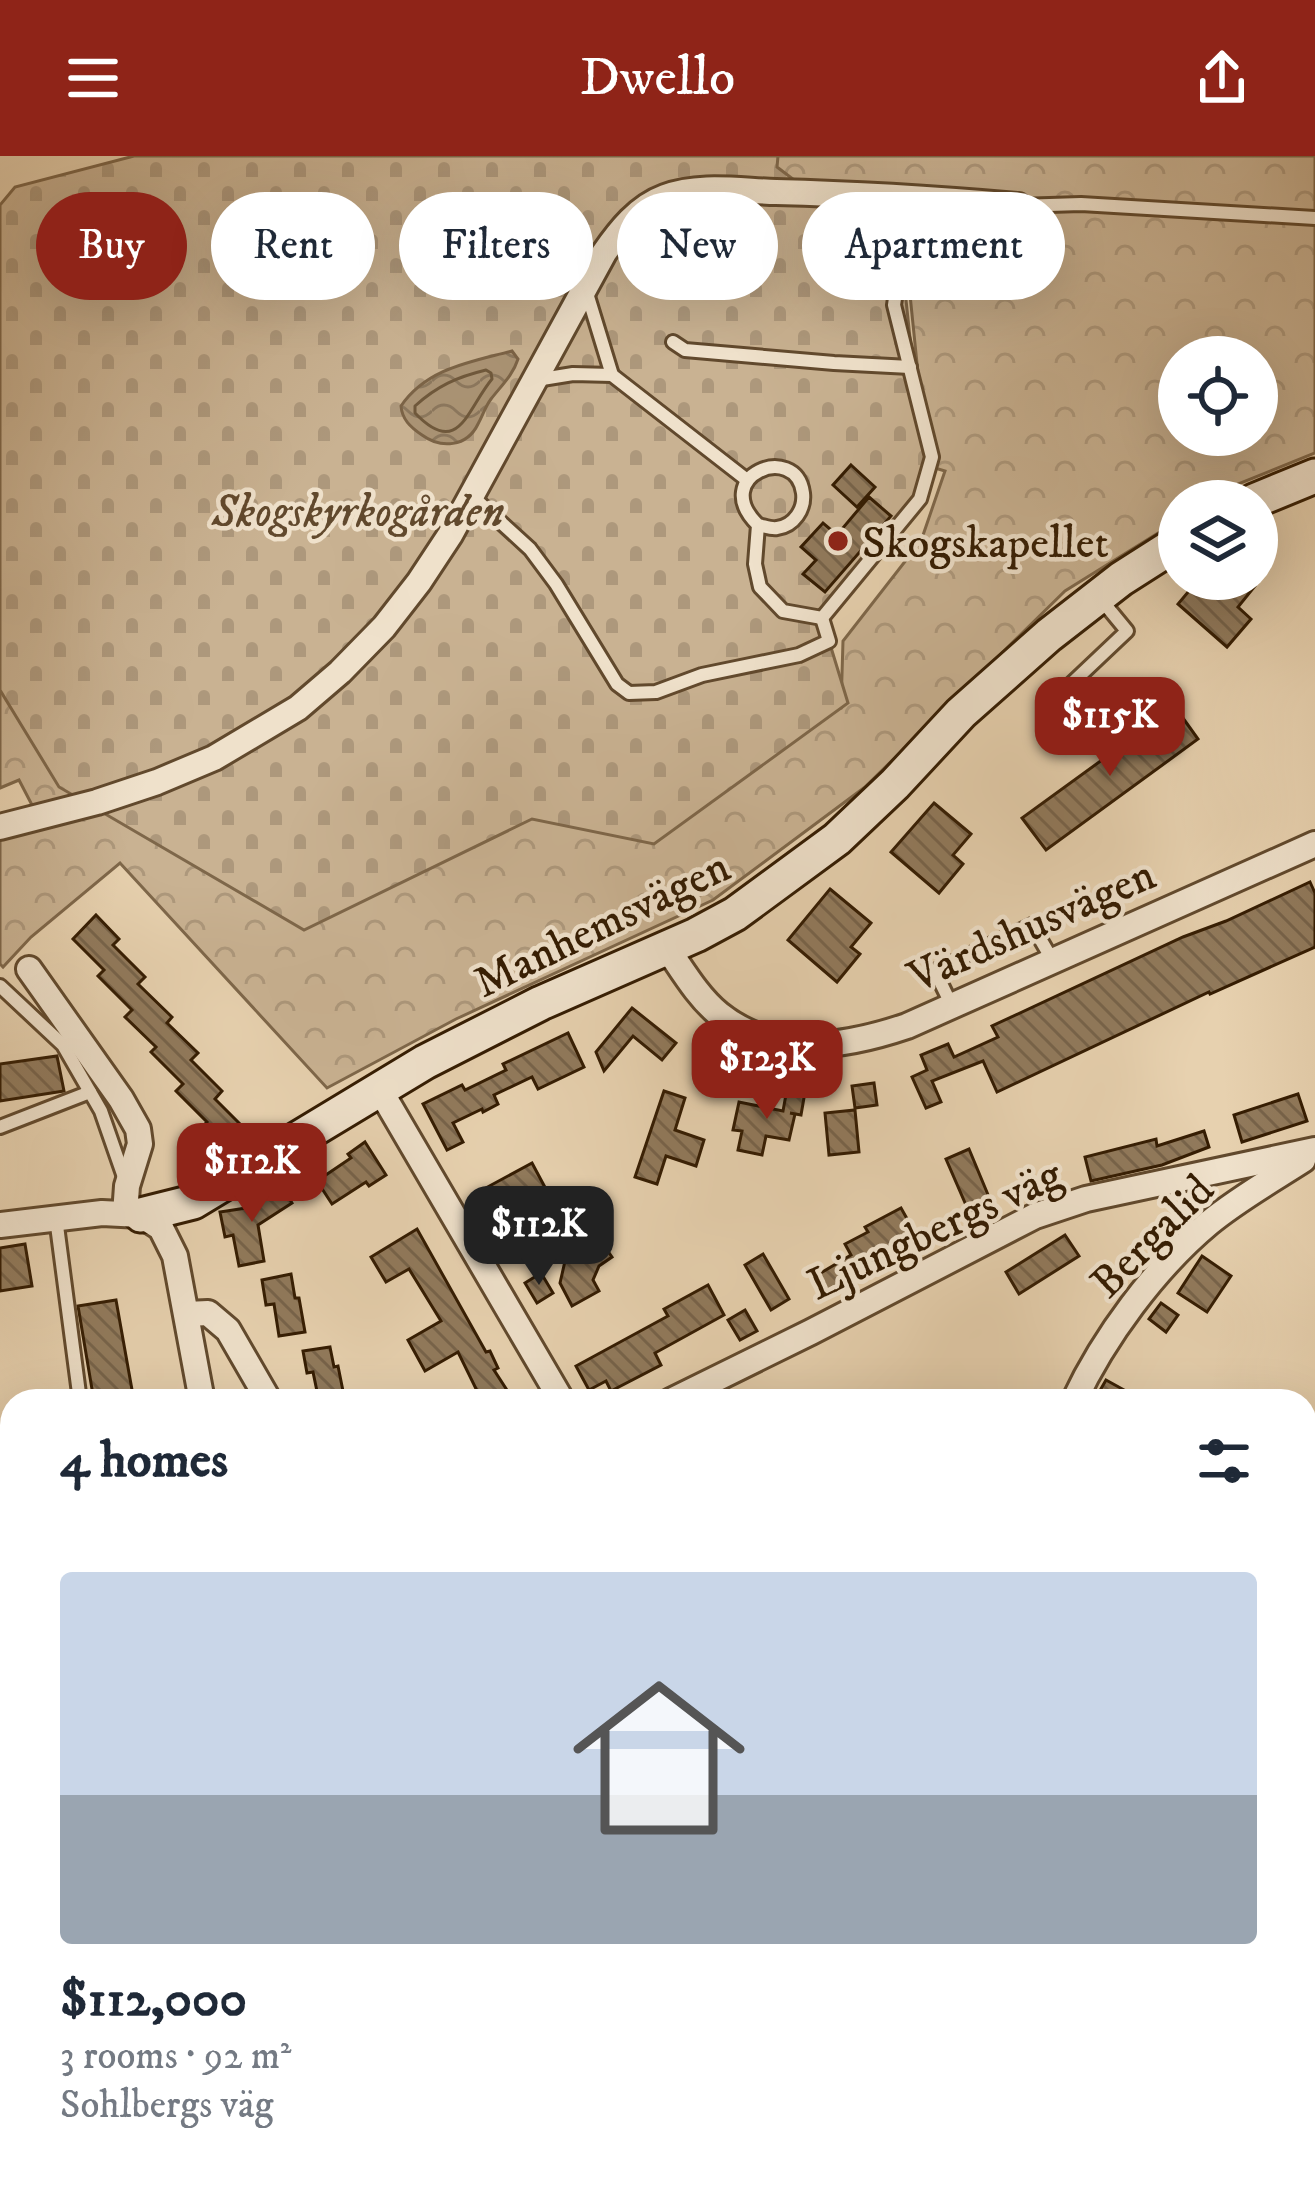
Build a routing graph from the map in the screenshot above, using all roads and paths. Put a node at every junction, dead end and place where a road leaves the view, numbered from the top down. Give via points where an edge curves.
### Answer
1 (802, 193) edge
2 (1065, 205) edge
3 (1315, 218) edge
4 (593, 274) edge
5 (578, 300) edge
6 (590, 300) edge
7 (895, 300) edge
8 (673, 342) dead end
9 (910, 367) junction
10 (611, 375) junction
11 (535, 380) junction
12 (1315, 476) edge
13 (747, 480) junction
14 (1278, 491) edge
15 (472, 496) junction
16 (758, 525) junction
17 (1158, 554) edge
18 (1099, 596) junction
19 (822, 618) junction
20 (1052, 702) dead end
21 (0, 827) edge
22 (1315, 844) edge
23 (667, 948) junction
24 (1053, 961) junction
25 (29, 969) dead end
26 (0, 986) edge
27 (952, 1006) junction
28 (380, 1090) junction
29 (91, 1092) junction
30 (0, 1126) edge
31 (1315, 1151) edge
32 (131, 1205) junction
33 (56, 1218) junction
34 (0, 1225) edge
35 (187, 1314) junction
36 (78, 1389) edge
37 (200, 1389) edge
38 (262, 1389) edge
39 (555, 1389) edge
40 (695, 1389) edge
41 (1080, 1389) edge

1 - 4 street via 664,197 618,233
2 - 3 lane
5 - 11 street
6 - 10 lane
7 - 9 lane
8 - 9 lane via 685,350
9 - 19 lane via 932,457 920,499
10 - 11 lane
10 - 13 lane
11 - 15 street
12 - 14 street
13 - 16 lane via 746,513
13 - 16 lane via 763,467 783,467 800,480 805,500 796,519 778,529
15 - 19 lane via 530,549 629,693 799,655 829,641
15 - 21 street via 383,627 298,708 157,782
16 - 19 lane via 760,587 783,611
17 - 18 street, Manhemsvägen
18 - 20 lane via 1127,631
18 - 23 street, Manhemsvägen via 996,679 837,839 735,914
22 - 24 street, Värdshusvägen
23 - 27 street, Värdshusvägen via 715,1010 768,1039 849,1044
23 - 28 street, Manhemsvägen via 492,1026
24 - 27 street, Värdshusvägen
24 - 27 lane via 1032,925 934,971
25 - 32 street via 138,1129
26 - 29 lane via 63,1045
28 - 32 street, Manhemsvägen via 193,1202
28 - 39 street
29 - 30 lane
29 - 32 lane
31 - 40 street, Ljungbergs väg via 1035,1216
31 - 41 street, Bergalid via 1197,1234 1137,1300
32 - 33 street, Manhemsvägen
32 - 35 street via 161,1228
33 - 34 street, Manhemsvägen
33 - 36 lane
35 - 37 street
35 - 38 street via 208,1313 224,1325

